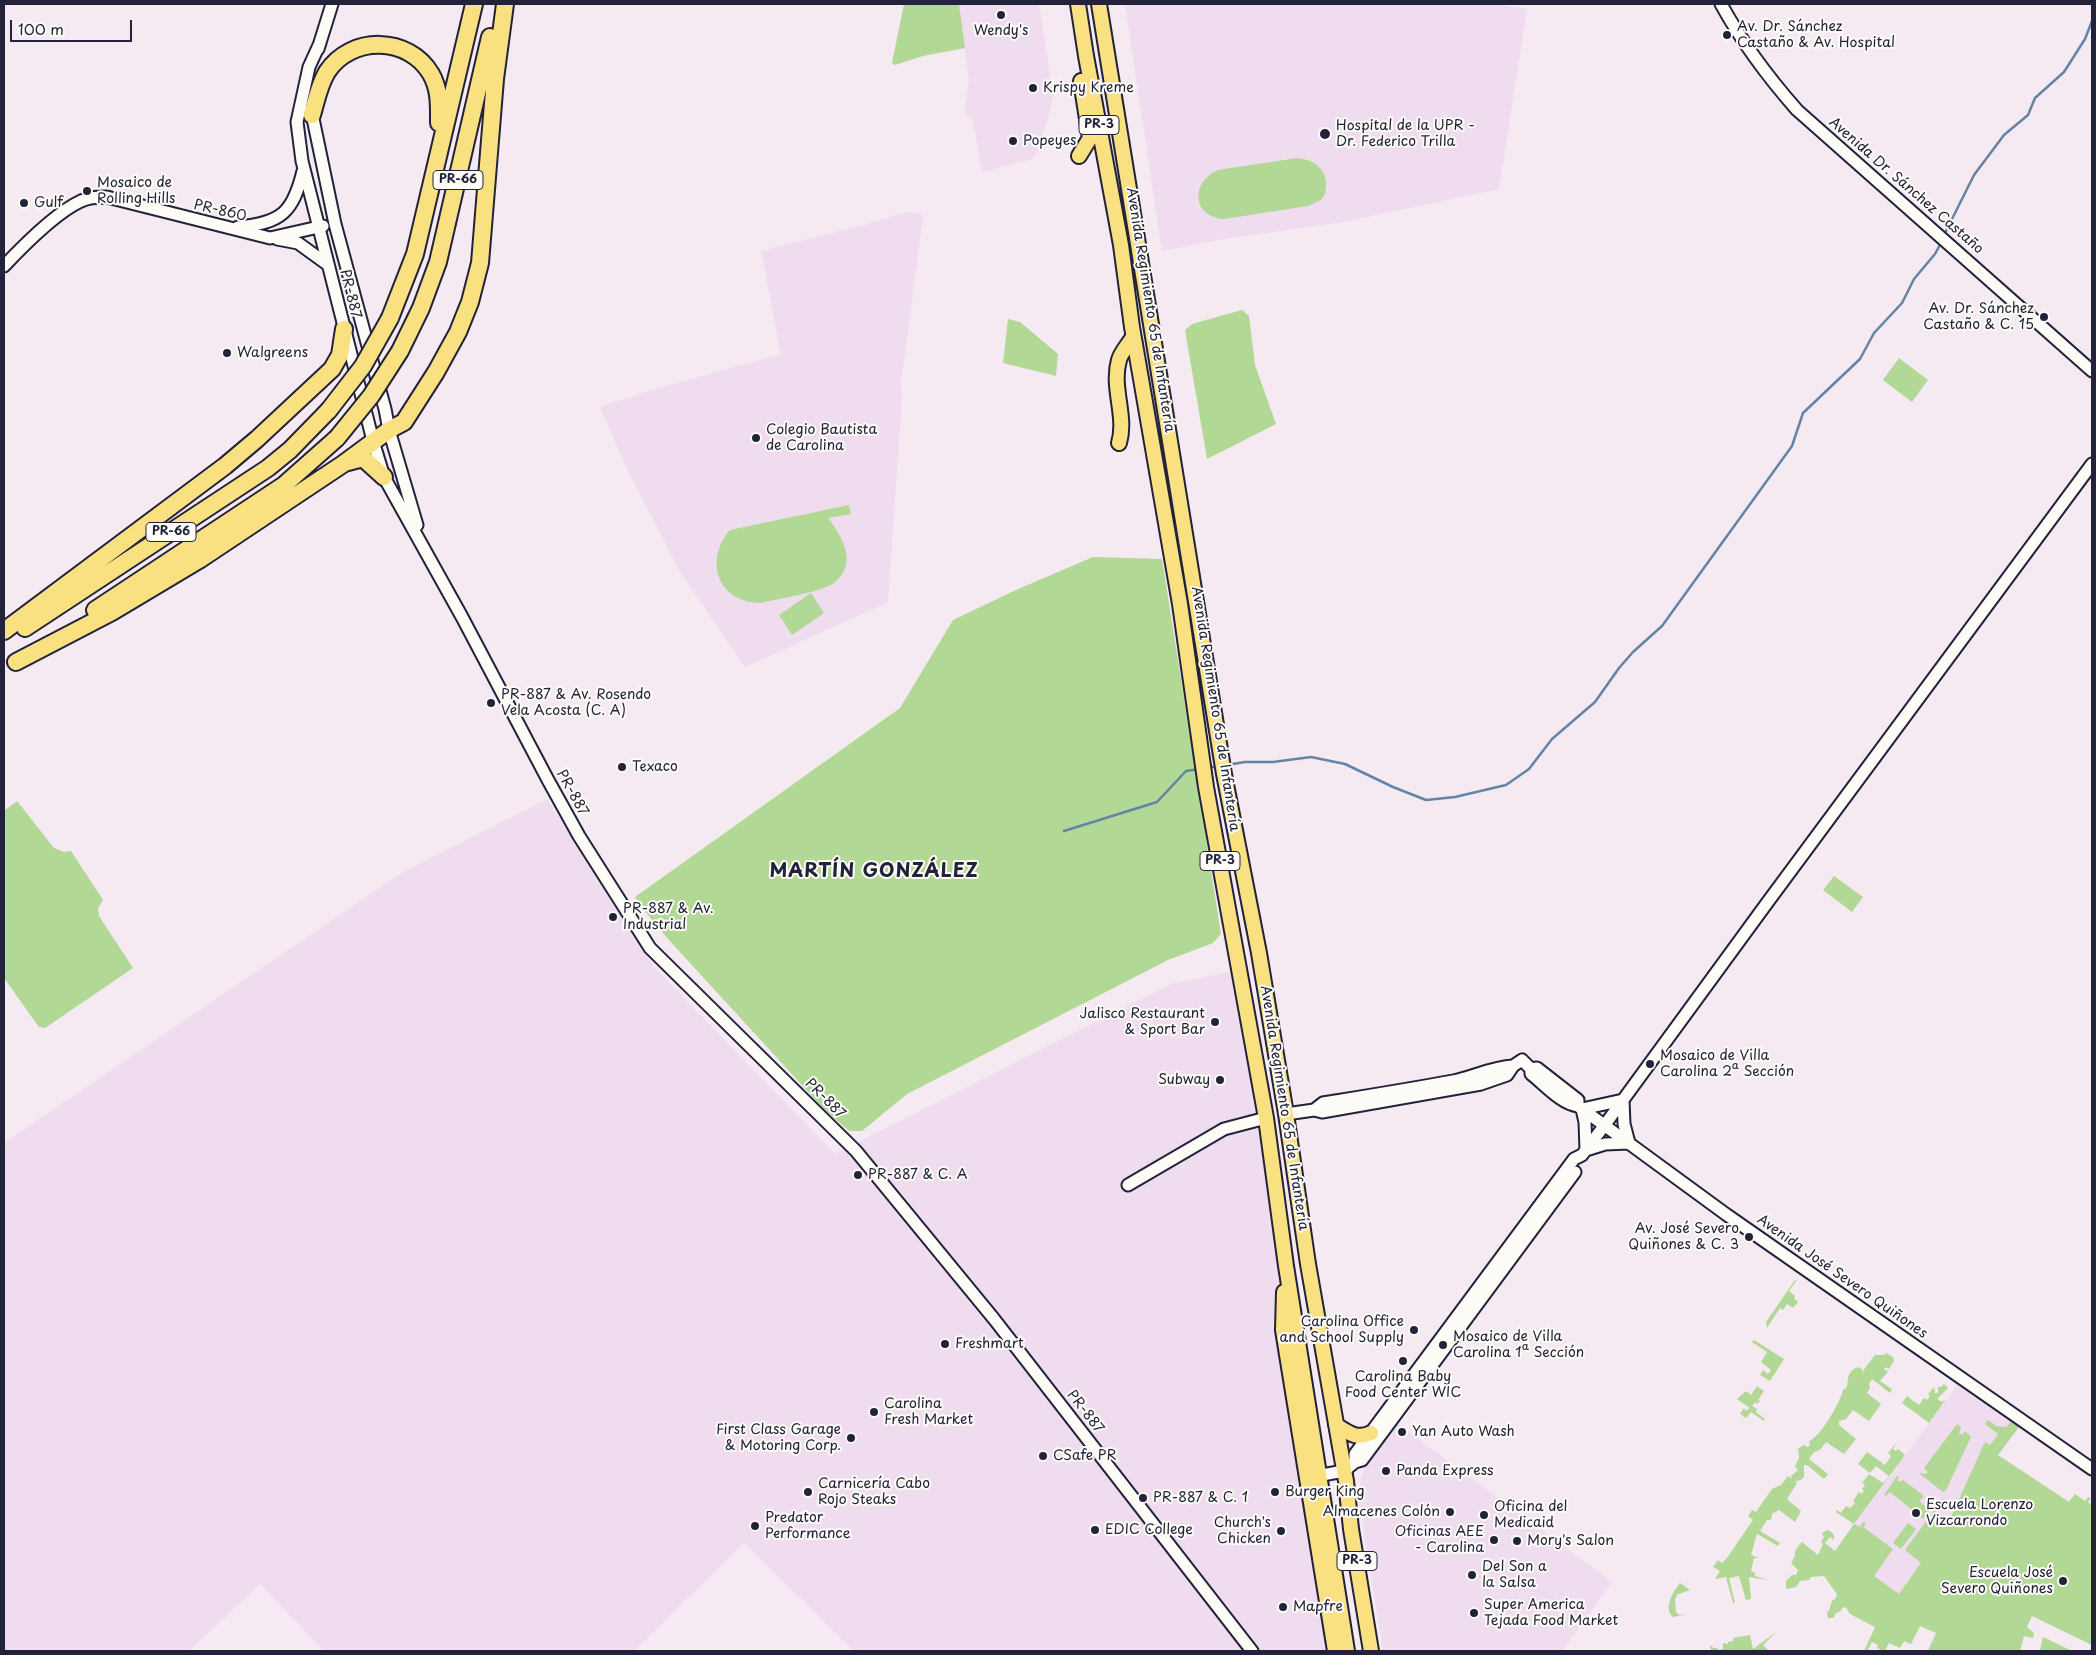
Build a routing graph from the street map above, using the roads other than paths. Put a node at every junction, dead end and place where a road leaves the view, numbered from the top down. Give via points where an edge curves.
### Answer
1 (332, 4) edge
2 (474, 4) edge
3 (498, 4) edge
4 (505, 4) edge
5 (1078, 4) edge
6 (1099, 4) edge
7 (1721, 4) edge
8 (320, 43) junction
9 (1086, 56) junction
10 (312, 116) junction
11 (439, 147) junction
12 (1079, 156) dead end
13 (303, 169) junction
14 (335, 224) junction
15 (318, 227) junction
16 (227, 228) junction
17 (270, 238) junction
18 (327, 264) junction
19 (4, 266) edge
20 (344, 329) junction
21 (1133, 337) junction
22 (2092, 371) edge
23 (389, 430) junction
24 (373, 441) junction
25 (1119, 443) dead end
26 (343, 464) junction
27 (2092, 464) edge
28 (384, 477) junction
29 (422, 543) junction
30 (4, 631) edge
31 (4, 642) edge
32 (10, 666) edge
33 (1623, 1100) junction
34 (1580, 1108) junction
35 (1286, 1114) junction
36 (1266, 1118) junction
37 (1604, 1126) junction
38 (1629, 1143) junction
39 (1584, 1152) junction
40 (1128, 1185) dead end
41 (1336, 1425) junction
42 (1371, 1433) junction
43 (1349, 1467) junction
44 (2092, 1469) edge
45 (1312, 1477) junction
46 (1372, 1650) edge
47 (1252, 1651) edge
48 (1335, 1651) edge
49 (1347, 1651) edge

1 - 8 street, PR-887
2 - 11 highway, PR-66
3 - 32 highway, PR-66, bridge via 438,262 400,351 371,396 337,438 264,500
4 - 23 highway via 496,70 481,254 475,284 458,332 431,380 408,419
5 - 9 main road, Avenida Regimiento 65 de Infantería / PR-3
6 - 35 main road, Avenida Regimiento 65 de Infantería / PR-3 via 1224,774
7 - 22 street, Avenida Dr. Sánchez Castaño via 1744,45 1797,110
8 - 10 street, PR-887 via 310,102
8 - 13 street, PR-887 via 309,67 297,122
9 - 12 main road via 1080,72 1090,138
9 - 21 main road, Avenida Regimiento 65 de Infantería / PR-3 via 1121,245
10 - 11 highway via 327,72 338,60 361,47 393,46 419,59 431,73 440,110
10 - 14 street, PR-887
11 - 31 highway, PR-66, bridge via 415,254 390,318 363,366 329,410 268,468
13 - 15 street, PR-887
13 - 16 street via 294,202 288,211 252,226
14 - 15 street, PR-860 / PR-860
14 - 23 street, PR-887
15 - 17 street, PR-860 / PR-860
15 - 18 street, PR-887
16 - 17 street, PR-860 / PR-860
16 - 19 street, PR-860 / PR-860 via 107,197 93,197 63,213 25,243
17 - 18 street via 298,243
18 - 20 street, PR-887
20 - 24 street, PR-887
20 - 30 highway via 340,355 332,369 257,439
21 - 25 main road via 1119,358 1116,374 1123,431
21 - 36 main road, Avenida Regimiento 65 de Infantería / PR-3 via 1180,604 1206,787
23 - 24 highway
23 - 29 street, PR-887
24 - 26 highway
24 - 28 street, PR-887
26 - 28 highway via 363,458
26 - 32 highway via 142,595
27 - 33 street
28 - 29 street, PR-887
29 - 47 street, PR-887 via 579,836 650,948 856,1151 994,1319
33 - 34 street
33 - 37 street
33 - 38 street
34 - 35 street, Avenida José Severo Quiñones via 1578,1100 1564,1095 1537,1068 1531,1069 1522,1060 1513,1066 1500,1067 1436,1088 1347,1103 1322,1112
34 - 37 street, Avenida José Severo Quiñones
34 - 39 street via 1585,1122
35 - 41 main road, Avenida Regimiento 65 de Infantería / PR-3
36 - 40 street via 1224,1129
36 - 45 main road, Avenida Regimiento 65 de Infantería / PR-3 via 1286,1266 1283,1330
37 - 38 street, Avenida José Severo Quiñones
37 - 39 street
38 - 39 street via 1605,1144
38 - 44 street, Avenida José Severo Quiñones
39 - 42 street via 1574,1159
39 - 43 street via 1581,1163 1474,1310 1362,1460
41 - 42 main road via 1353,1436 1362,1438
41 - 43 main road, Avenida Regimiento 65 de Infantería / PR-3
42 - 43 street
43 - 45 street
43 - 46 main road, Avenida Regimiento 65 de Infantería / PR-3 via 1351,1529
45 - 48 main road
45 - 49 main road, PR-3

